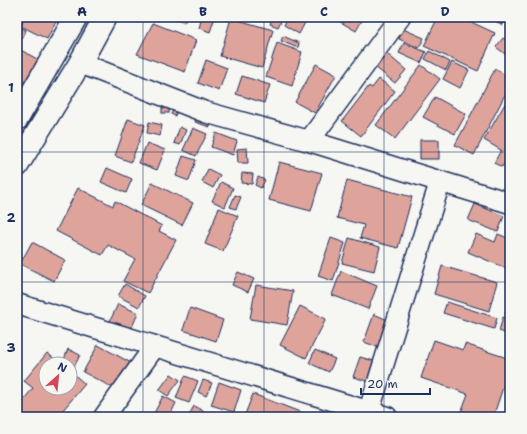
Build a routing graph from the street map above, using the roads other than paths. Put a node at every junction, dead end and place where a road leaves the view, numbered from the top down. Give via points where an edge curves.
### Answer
1 (76, 17) edge
2 (106, 17) edge
3 (400, 17) edge
4 (80, 63) junction
5 (17, 119) edge
6 (309, 141) junction
7 (17, 166) edge
8 (440, 182) junction
9 (510, 203) edge
10 (17, 304) edge
11 (155, 346) junction
12 (374, 415) edge
13 (104, 417) edge

1 - 5 main road
2 - 4 main road
3 - 6 street
4 - 6 street via 205,112
4 - 7 main road
6 - 8 street
8 - 9 street
8 - 12 street
10 - 11 street
11 - 12 street
11 - 13 street

